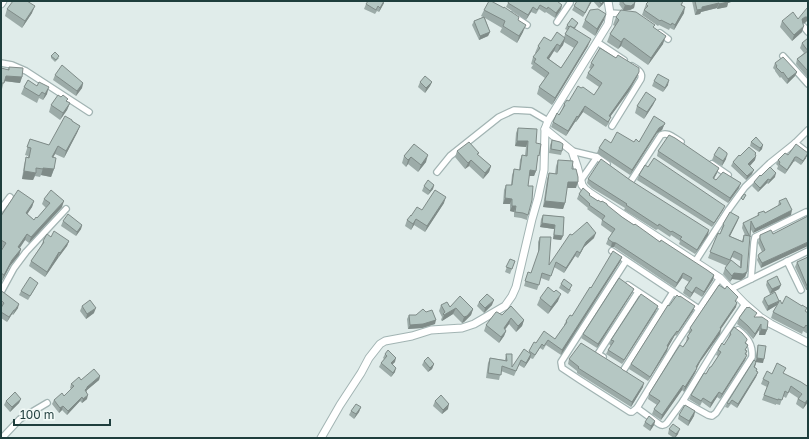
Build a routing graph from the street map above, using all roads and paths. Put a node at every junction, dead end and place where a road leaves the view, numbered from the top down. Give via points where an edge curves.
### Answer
1 (3, 1) edge
2 (608, 1) edge
3 (570, 2) edge
4 (1, 4) edge
5 (508, 13) edge
6 (610, 13) junction
7 (630, 14) edge
8 (558, 22) dead end
9 (527, 25) edge
10 (804, 27) edge
11 (656, 30) edge
12 (808, 32) edge
13 (668, 39) dead end
14 (597, 42) junction
15 (783, 56) edge
16 (1, 63) edge
17 (808, 84) edge
18 (88, 112) dead end
19 (548, 121) junction
20 (612, 126) dead end
21 (545, 129) junction
22 (808, 130) edge
23 (795, 143) junction
24 (688, 147) edge
25 (572, 151) junction
26 (808, 153) edge
27 (648, 155) junction
28 (597, 156) junction
29 (654, 159) edge
30 (707, 160) edge
31 (614, 169) edge
32 (438, 172) dead end
33 (625, 177) edge
34 (733, 178) edge
35 (581, 180) junction
36 (631, 181) junction
37 (739, 182) edge
38 (637, 185) edge
39 (745, 187) junction
40 (10, 197) dead end
41 (722, 205) edge
42 (1, 209) edge
43 (66, 209) dead end
44 (728, 209) junction
45 (806, 212) dead end
46 (707, 229) edge
47 (713, 233) junction
48 (612, 251) edge
49 (808, 251) edge
50 (626, 261) junction
51 (695, 262) junction
52 (787, 262) junction
53 (616, 277) junction
54 (720, 278) junction
55 (751, 279) junction
56 (730, 289) junction
57 (801, 290) dead end
58 (1, 291) edge
59 (638, 292) junction
60 (673, 292) junction
61 (745, 304) junction
62 (663, 308) junction
63 (699, 309) junction
64 (731, 325) junction
65 (576, 340) junction
66 (581, 343) edge
67 (808, 343) edge
68 (592, 351) edge
69 (598, 354) junction
70 (611, 363) edge
71 (617, 367) edge
72 (623, 371) junction
73 (630, 375) edge
74 (643, 383) edge
75 (650, 387) junction
76 (683, 401) junction
77 (47, 403) dead end
78 (637, 408) junction
79 (2, 438) edge
80 (321, 438) edge

1 - 4 street
2 - 6 street
3 - 8 street
5 - 9 street
6 - 7 street
6 - 14 street via 608,24
10 - 12 street
11 - 13 street
14 - 19 street
14 - 20 street via 642,73 641,79
15 - 17 street
16 - 18 street via 26,71
19 - 21 street
19 - 32 street via 531,111 514,110 499,117 450,156
21 - 25 street
21 - 80 street via 544,170 538,198 516,287 505,306 462,328 431,330 384,341 369,358
22 - 23 street
23 - 26 street
23 - 39 street via 776,157
24 - 27 street via 664,133
25 - 28 street
25 - 35 street
27 - 29 street
27 - 36 street
28 - 31 street
28 - 35 street
30 - 34 street
33 - 36 street
35 - 51 street via 590,193
36 - 38 street
37 - 39 street
39 - 44 street
40 - 42 street
41 - 44 street
43 - 58 street via 26,252
44 - 47 street
45 - 55 street via 755,237
46 - 47 street
47 - 51 street
48 - 50 street
49 - 52 street
50 - 53 street
50 - 60 street
51 - 54 street
52 - 55 street
52 - 57 street
53 - 59 street
53 - 65 street
54 - 56 street
54 - 63 street
55 - 56 street
56 - 61 street
59 - 62 street
59 - 69 street
60 - 62 street
60 - 63 street
61 - 64 street
61 - 67 street via 771,324
62 - 72 street
63 - 75 street
64 - 76 street
64 - 76 street via 748,339 752,357 715,415 708,416
65 - 66 street
65 - 78 street via 561,362 562,368 630,412
68 - 69 street
69 - 70 street
71 - 72 street
72 - 73 street
74 - 75 street
75 - 78 street
76 - 78 street via 665,425 659,424
77 - 79 street via 20,419

